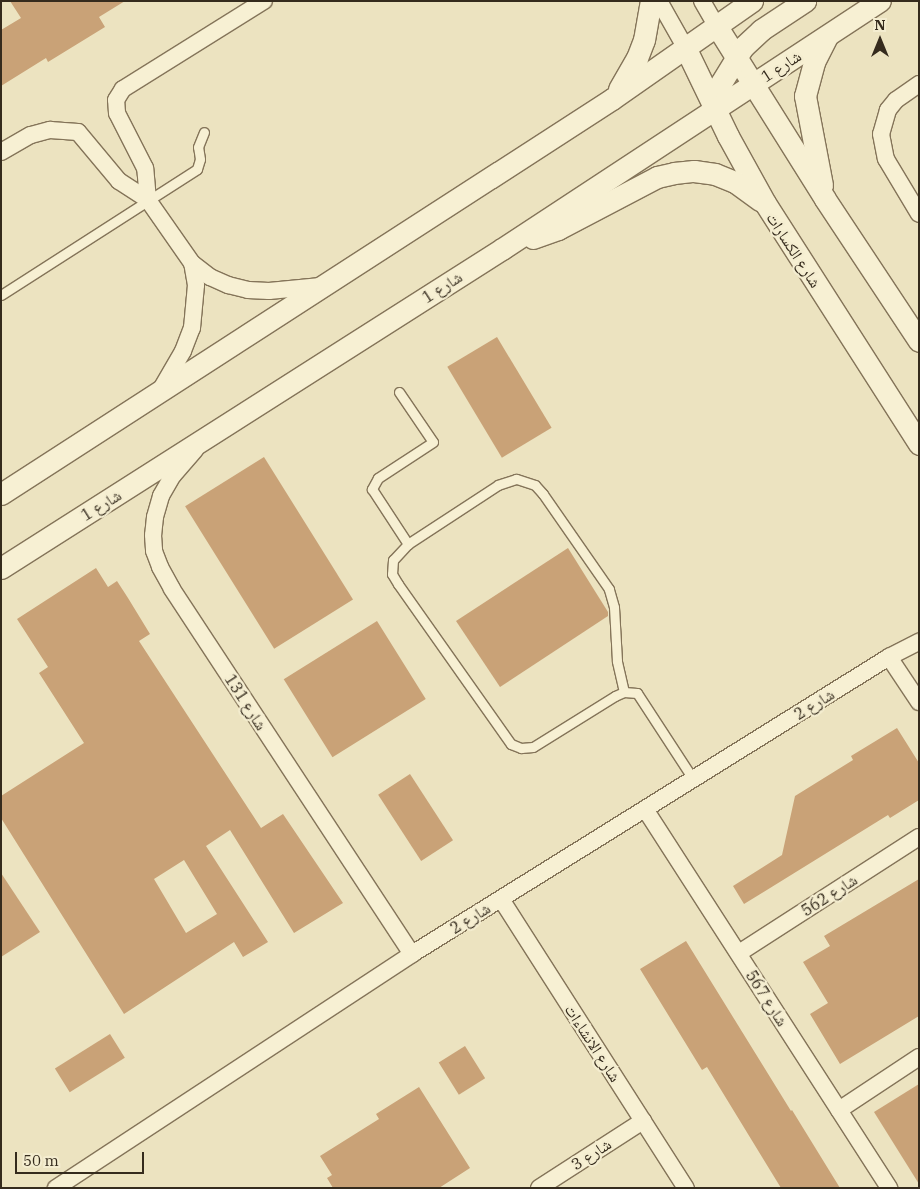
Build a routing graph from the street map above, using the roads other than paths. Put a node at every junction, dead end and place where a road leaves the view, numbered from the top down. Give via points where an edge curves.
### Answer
1 (264, 1) edge
2 (651, 1) edge
3 (659, 1) edge
4 (702, 1) edge
5 (752, 1) edge
6 (805, 1) edge
7 (880, 1) edge
8 (716, 25) junction
9 (829, 35) junction
10 (685, 47) junction
11 (736, 58) junction
12 (919, 84) edge
13 (753, 85) junction
14 (612, 99) junction
15 (714, 108) junction
16 (204, 132) dead end
17 (1, 152) edge
18 (825, 199) junction
19 (148, 200) junction
20 (765, 203) junction
21 (919, 214) edge
22 (502, 249) junction
23 (192, 263) junction
24 (322, 286) junction
25 (1, 295) edge
26 (919, 341) edge
27 (161, 389) junction
28 (399, 392) dead end
29 (203, 440) junction
30 (919, 444) edge
31 (1, 494) edge
32 (408, 544) junction
33 (1, 568) edge
34 (919, 642) edge
35 (890, 657) junction
36 (624, 692) junction
37 (919, 702) edge
38 (694, 778) junction
39 (645, 809) junction
40 (919, 837) edge
41 (501, 899) junction
42 (738, 953) junction
43 (412, 954) junction
44 (919, 1057) edge
45 (839, 1110) junction
46 (643, 1121) junction
47 (56, 1188) edge
48 (539, 1188) edge
49 (686, 1188) edge
50 (889, 1188) edge

1 - 19 street via 123,90 116,100 117,113 145,168
2 - 14 street via 645,36 637,58
3 - 10 street
4 - 8 street
5 - 8 street
6 - 11 street via 752,37
7 - 9 street, شارع 1
8 - 10 street
8 - 11 street
9 - 13 street, شارع 1
9 - 18 street via 814,62 805,96
10 - 14 street
10 - 15 street, شارع الكسارات
11 - 13 street
11 - 15 street via 721,82
12 - 21 street via 896,100 888,110 881,134 886,159
13 - 15 street, شارع 1
13 - 18 street
14 - 24 street
15 - 20 street, شارع الكسارات
15 - 22 street, شارع 1
16 - 19 lane via 198,147 200,159 197,169
17 - 19 street via 31,135 50,130 78,132 119,181
18 - 26 street
19 - 23 street
19 - 25 lane
20 - 22 street via 735,182 715,174 674,173 657,177 558,229
20 - 30 street, شارع الكسارات
22 - 29 street, شارع 1
23 - 24 street via 210,277 248,290
23 - 27 street via 196,285 192,328
24 - 27 street
27 - 31 street
28 - 32 lane via 432,442 378,478 372,489
29 - 33 street, شارع 1
29 - 43 street, شارع 131 via 173,475 162,496 153,535 160,567
32 - 36 lane via 393,560 392,574 511,744 521,748 533,747
32 - 36 lane via 508,480 516,478 535,485 609,589 614,608 616,661
34 - 35 street
35 - 37 street
35 - 38 street, شارع 2
36 - 38 lane via 637,693 642,697
38 - 39 street, شارع 2
39 - 41 street, شارع 2
39 - 42 street, شارع 567
40 - 42 street, شارع 562
41 - 43 street, شارع 2
41 - 46 street, شارع الانشاءات
42 - 45 street, شارع 567
43 - 47 street, شارع 2
44 - 45 street
45 - 50 street, شارع 567
46 - 48 street, شارع 3
46 - 49 street, شارع الانشاءات

